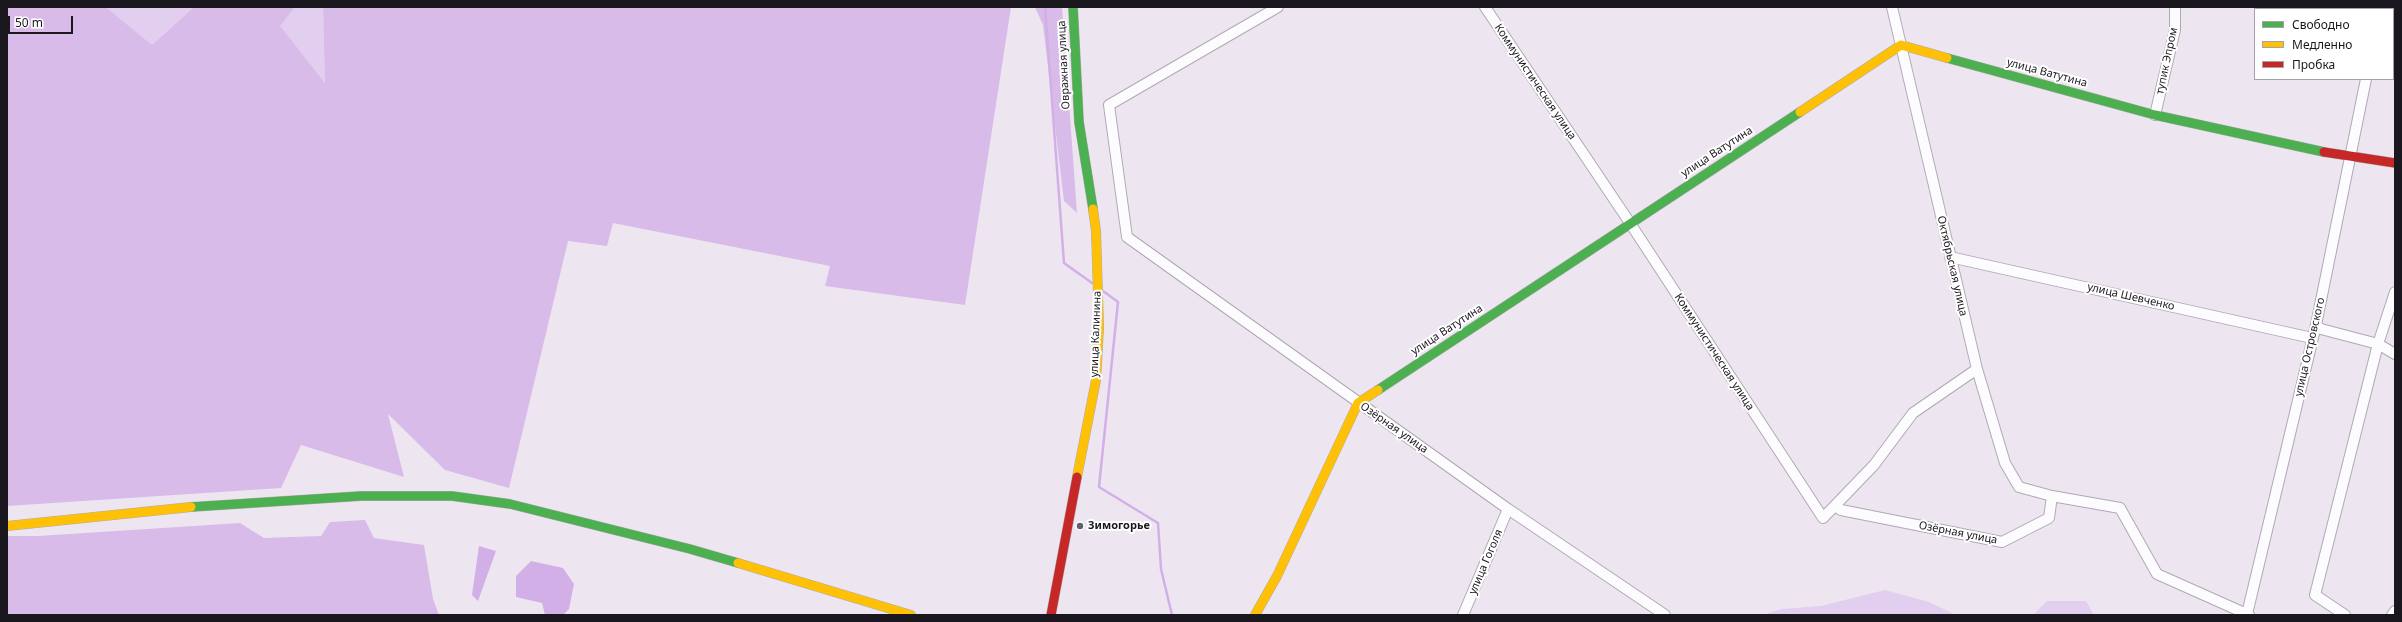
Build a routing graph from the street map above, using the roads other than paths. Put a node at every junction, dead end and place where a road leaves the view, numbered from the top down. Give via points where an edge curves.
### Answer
1 (1073, 7) edge
2 (1278, 7) edge
3 (1485, 7) edge
4 (1892, 7) edge
5 (2175, 7) edge
6 (1901, 46) junction
7 (2366, 80) edge
8 (2155, 115) junction
9 (1079, 122) joint
10 (2349, 157) junction
11 (2395, 163) edge
12 (1630, 224) junction
13 (1950, 257) junction
14 (2395, 292) edge
15 (2316, 325) junction
16 (2312, 338) junction
17 (2378, 344) junction
18 (2395, 354) edge
19 (1977, 369) junction
20 (1358, 403) junction
21 (2052, 496) junction
22 (1835, 506) junction
23 (1508, 509) junction
24 (7, 526) edge
25 (2395, 611) edge
26 (2248, 614) edge
27 (911, 615) edge
28 (1051, 615) edge
29 (1256, 615) edge
30 (1463, 615) edge
31 (1665, 615) edge
32 (2345, 615) edge
33 (2392, 615) edge

1 - 9 street, Овражная улица
2 - 20 street, Озёрная улица via 1109,105 1127,237
3 - 12 street, Коммунистическая улица
4 - 6 street, Октябрьская улица
5 - 8 street, тупик Эпром via 2175,30
6 - 8 street, улица Ватутина
6 - 12 street, улица Ватутина
6 - 13 street, Октябрьская улица
7 - 10 street, улица Островского
8 - 10 street, улица Ватутина
9 - 28 street, улица Калинина via 1096,231 1096,380
10 - 11 street, улица Ватутина
10 - 15 street, улица Островского
12 - 20 street, улица Ватутина
12 - 22 street, Коммунистическая улица via 1823,518
13 - 16 street, улица Шевченко
13 - 19 street, Октябрьская улица
14 - 17 street
15 - 16 street, улица Островского
15 - 17 street via 2321,329
16 - 26 street, улица Островского
17 - 18 street
17 - 32 street via 2316,595
19 - 21 street, Октябрьская улица via 2006,463 2019,487
19 - 22 street, Коммунистическая улица via 1913,413 1874,465
20 - 23 street, Озёрная улица
20 - 29 street via 1277,576
21 - 22 street, Озёрная улица via 2049,518 2002,542 1841,510
21 - 26 street via 2120,508 2157,574
23 - 30 street, улица Гоголя
23 - 31 street, Озёрная улица
24 - 27 street via 221,504 361,496 452,496 510,504 682,547
25 - 33 street

